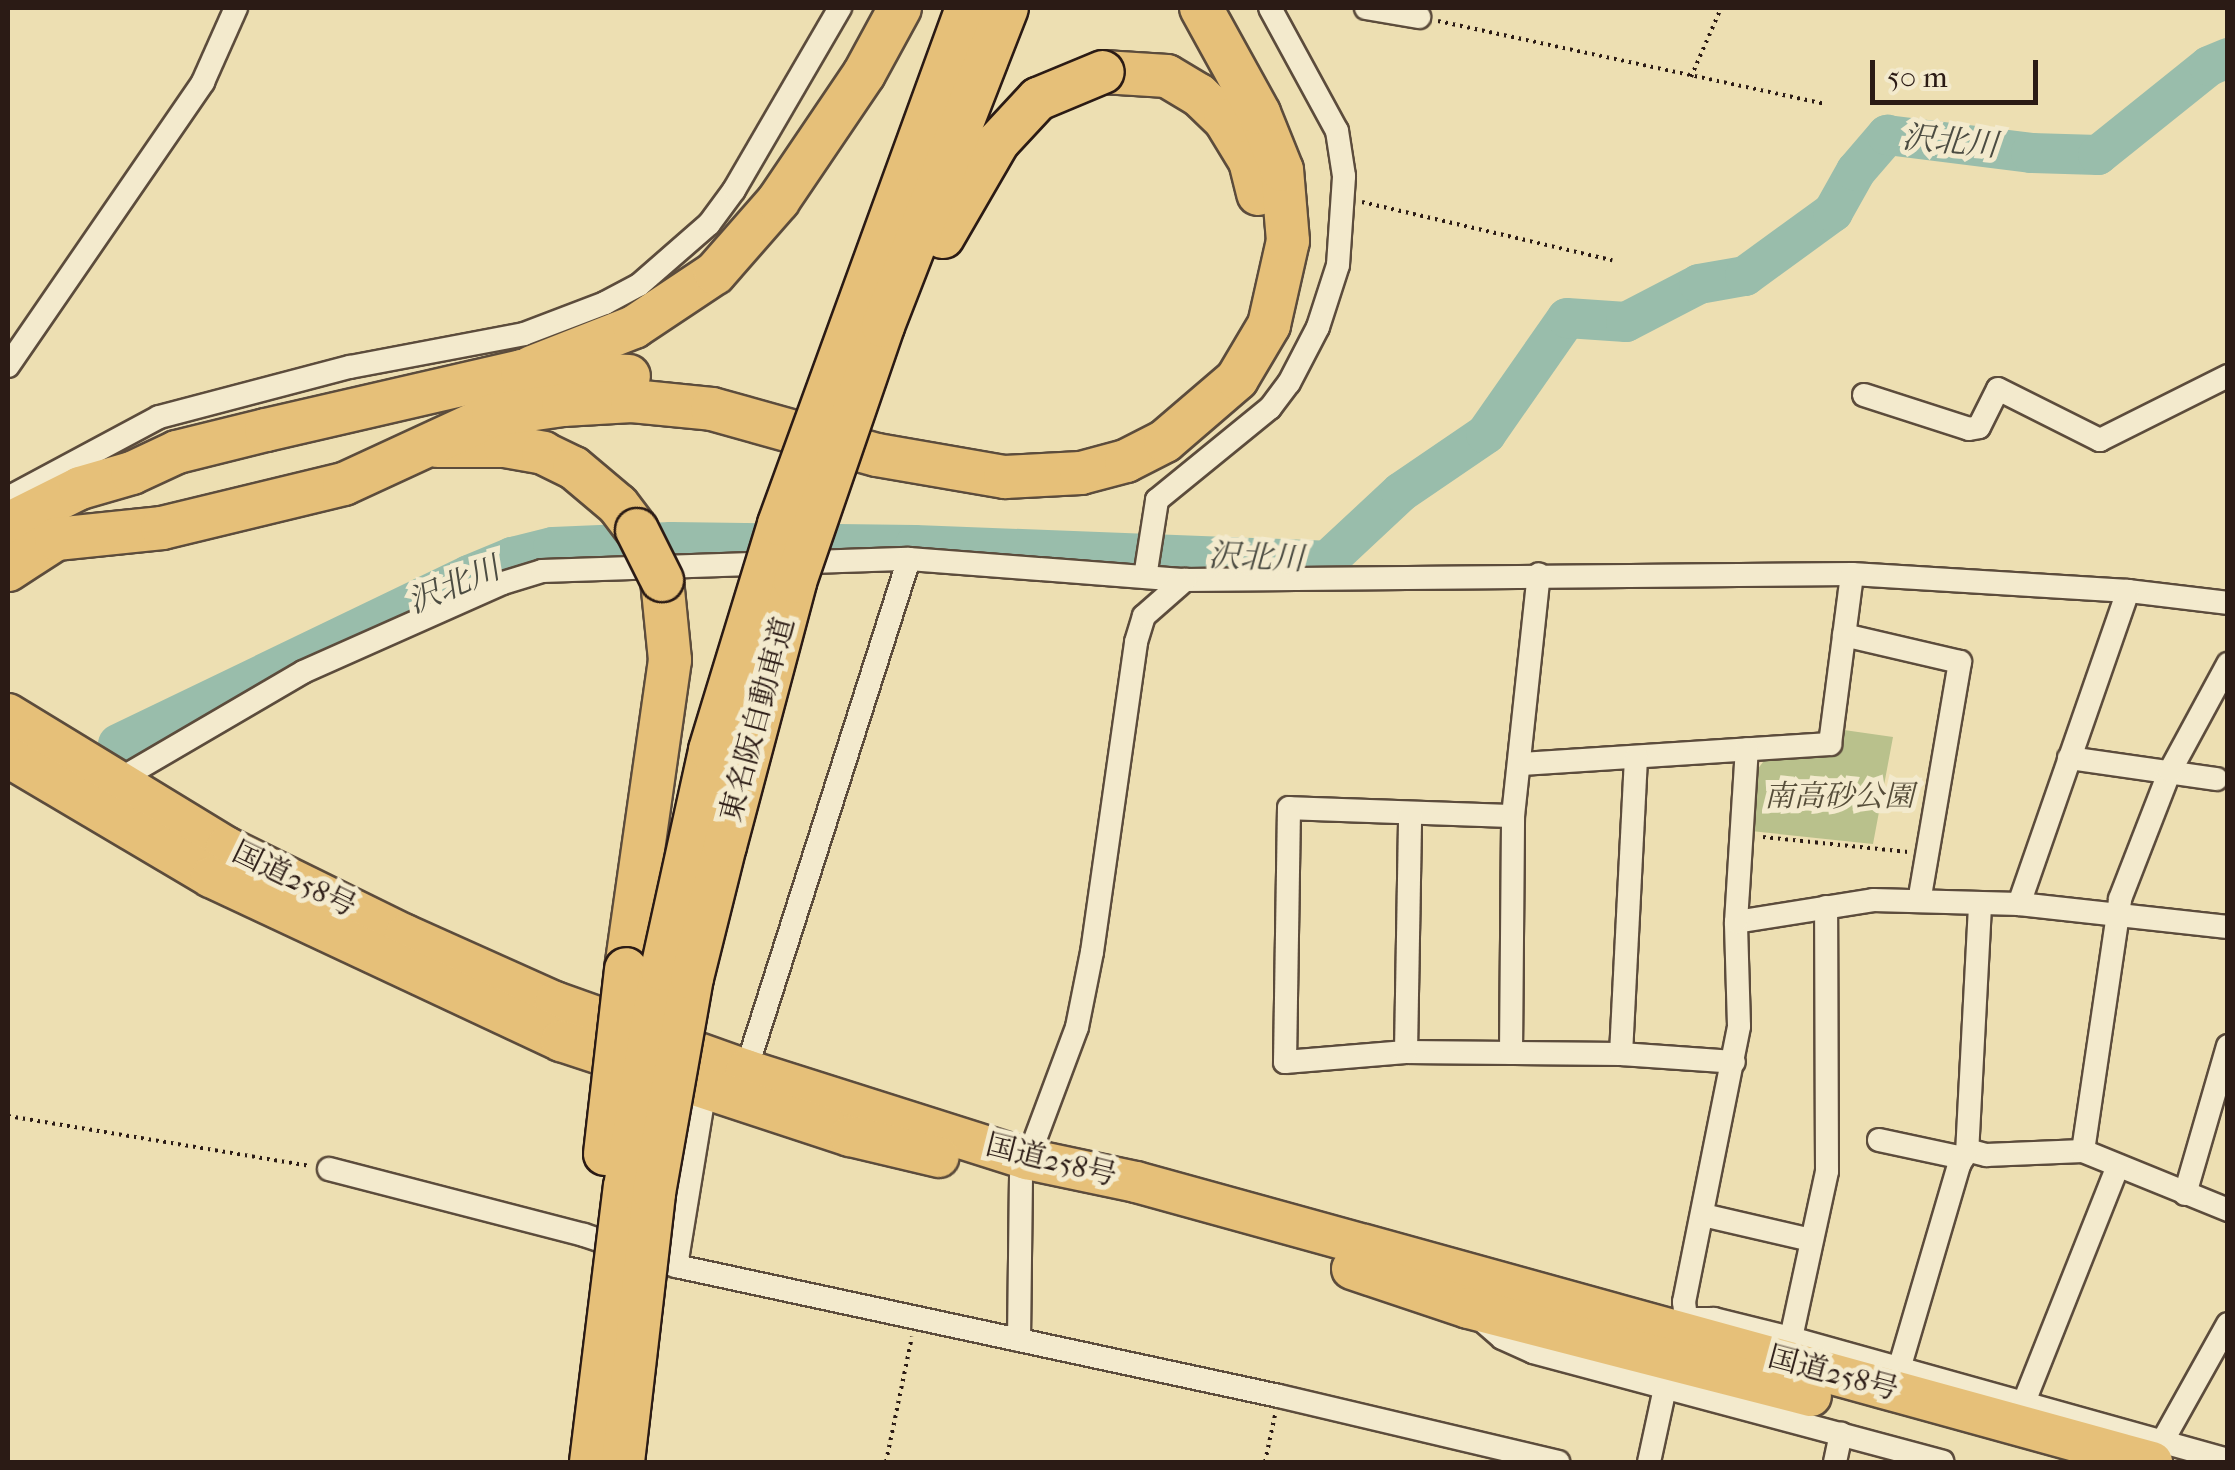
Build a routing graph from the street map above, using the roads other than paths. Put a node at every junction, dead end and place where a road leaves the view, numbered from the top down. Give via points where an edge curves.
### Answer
1 (236, 8) edge
2 (840, 8) edge
3 (900, 8) edge
4 (968, 8) edge
5 (1007, 8) edge
6 (1201, 8) edge
7 (1270, 8) edge
8 (1366, 8) edge
9 (1419, 16) road end
10 (8, 366) edge
11 (522, 371) junction
12 (2228, 376) edge
13 (1864, 395) dead end
14 (424, 446) junction
15 (8, 498) edge
16 (8, 524) edge
17 (909, 558) junction
18 (8, 570) edge
19 (1145, 572) junction
20 (1539, 574) junction
21 (1852, 574) junction
22 (1185, 580) junction
23 (2128, 591) junction
24 (2228, 603) edge
25 (1844, 635) junction
26 (2228, 664) edge
27 (766, 691) junction
28 (8, 714) edge
29 (1747, 750) junction
30 (1636, 756) junction
31 (8, 757) edge
32 (2070, 758) junction
33 (1521, 764) junction
34 (2170, 771) junction
35 (2217, 779) dead end
36 (115, 782) junction
37 (1410, 813) junction
38 (1513, 816) junction
39 (1919, 901) junction
40 (2019, 904) junction
41 (1980, 906) junction
42 (1826, 907) junction
43 (2116, 915) junction
44 (1736, 922) junction
45 (2228, 927) edge
46 (2228, 1046) edge
47 (1406, 1052) junction
48 (1511, 1053) junction
49 (1621, 1054) junction
50 (1734, 1062) junction
51 (746, 1070) junction
52 (706, 1088) junction
53 (1879, 1140) dead end
54 (2082, 1151) junction
55 (1965, 1154) junction
56 (2118, 1166) junction
57 (1024, 1168) junction
58 (329, 1170) road end
59 (2184, 1194) junction
60 (2228, 1210) edge
61 (1703, 1215) junction
62 (1811, 1240) junction
63 (676, 1266) junction
64 (1468, 1308) junction
65 (1669, 1321) junction
66 (2228, 1324) edge
67 (1791, 1338) junction
68 (1019, 1340) junction
69 (1899, 1368) junction
70 (1666, 1388) junction
71 (2024, 1402) junction
72 (1841, 1434) junction
73 (593, 1443) edge
74 (2157, 1452) edge
75 (2228, 1460) edge
76 (623, 1462) edge
77 (1558, 1462) edge
78 (1650, 1462) edge
79 (1835, 1462) edge
80 (1944, 1462) edge
81 (2062, 1462) edge

1 - 10 street via 203,82
2 - 15 street via 734,190 709,224 640,285 524,334 350,367 159,417
3 - 11 highway via 778,202 715,273 634,327
4 - 73 highway, 東名阪自動車道, bridge via 779,524 710,750 662,968 625,1186
5 - 27 highway, 東名阪自動車道, bridge via 883,326
6 - 14 highway via 1282,170 1288,241 1278,296 1256,351 1214,403 1165,441 1081,473 1005,477 877,455 712,409 632,401 493,415
7 - 19 street via 1337,131 1343,198 1338,265 1330,300 1289,383 1247,430 1158,500
8 - 9 street
11 - 16 highway via 177,452
11 - 27 highway, bridge via 671,377 752,390 884,430 1000,451 1050,450 1127,430 1190,390 1222,354 1246,310 1258,270 1258,196 1250,161 1225,120 1167,76 1103,72 1038,99 998,142 926,270 792,648
12 - 13 street via 2100,440 1998,388 1979,427 1969,429
14 - 18 highway via 344,484 162,528 56,539
14 - 73 highway, bridge via 505,446 543,452 574,468 618,505 662,580 670,660 626,969 586,1354
17 - 19 street
17 - 36 street via 542,572 503,583 304,672
17 - 51 street
19 - 22 street
20 - 21 street
20 - 22 street
20 - 33 street
21 - 23 street
21 - 25 street
22 - 57 street via 1144,616 1136,642 1077,1027
23 - 24 street
23 - 32 street
25 - 29 street via 1830,744
25 - 39 street via 1960,662
26 - 34 street
27 - 76 highway, 東名阪自動車道, bridge via 692,978 654,1193
28 - 36 highway, 国道258号
29 - 30 street
29 - 44 street
30 - 33 street
30 - 49 street
31 - 52 highway, 国道258号 via 212,877 358,947 561,1041
32 - 34 street
32 - 40 street
33 - 38 street
34 - 35 street
34 - 43 street
36 - 51 highway, 国道258号 via 226,847 405,935 555,1002
37 - 38 street
37 - 47 street
37 - 47 street via 1289,808 1286,1062
38 - 48 street
39 - 41 street
39 - 42 street
40 - 41 street
40 - 43 street
41 - 55 street
42 - 44 street
42 - 62 street via 1826,1170
43 - 45 street
43 - 54 street
44 - 50 street via 1740,1026
46 - 59 street
47 - 48 street
48 - 49 street
49 - 50 street
50 - 61 street
51 - 57 highway, 国道258号
52 - 57 highway, 国道258号 via 850,1136
52 - 63 street
53 - 55 street
54 - 55 street
54 - 56 street
55 - 69 street
56 - 59 street
56 - 71 street
57 - 64 highway, 国道258号
57 - 65 highway, 国道258号 via 1136,1182
57 - 68 street
58 - 63 street via 584,1235
59 - 60 street
61 - 62 street
61 - 65 street via 1684,1302
62 - 67 street
63 - 68 street
64 - 70 street via 1502,1338 1532,1352
64 - 81 highway, 国道258号
65 - 67 street via 1714,1319
65 - 74 highway, 国道258号
66 - 74 street
67 - 69 street
68 - 77 street
69 - 71 street
70 - 72 street
70 - 78 street
71 - 74 street
72 - 79 street
72 - 80 street
74 - 75 street

